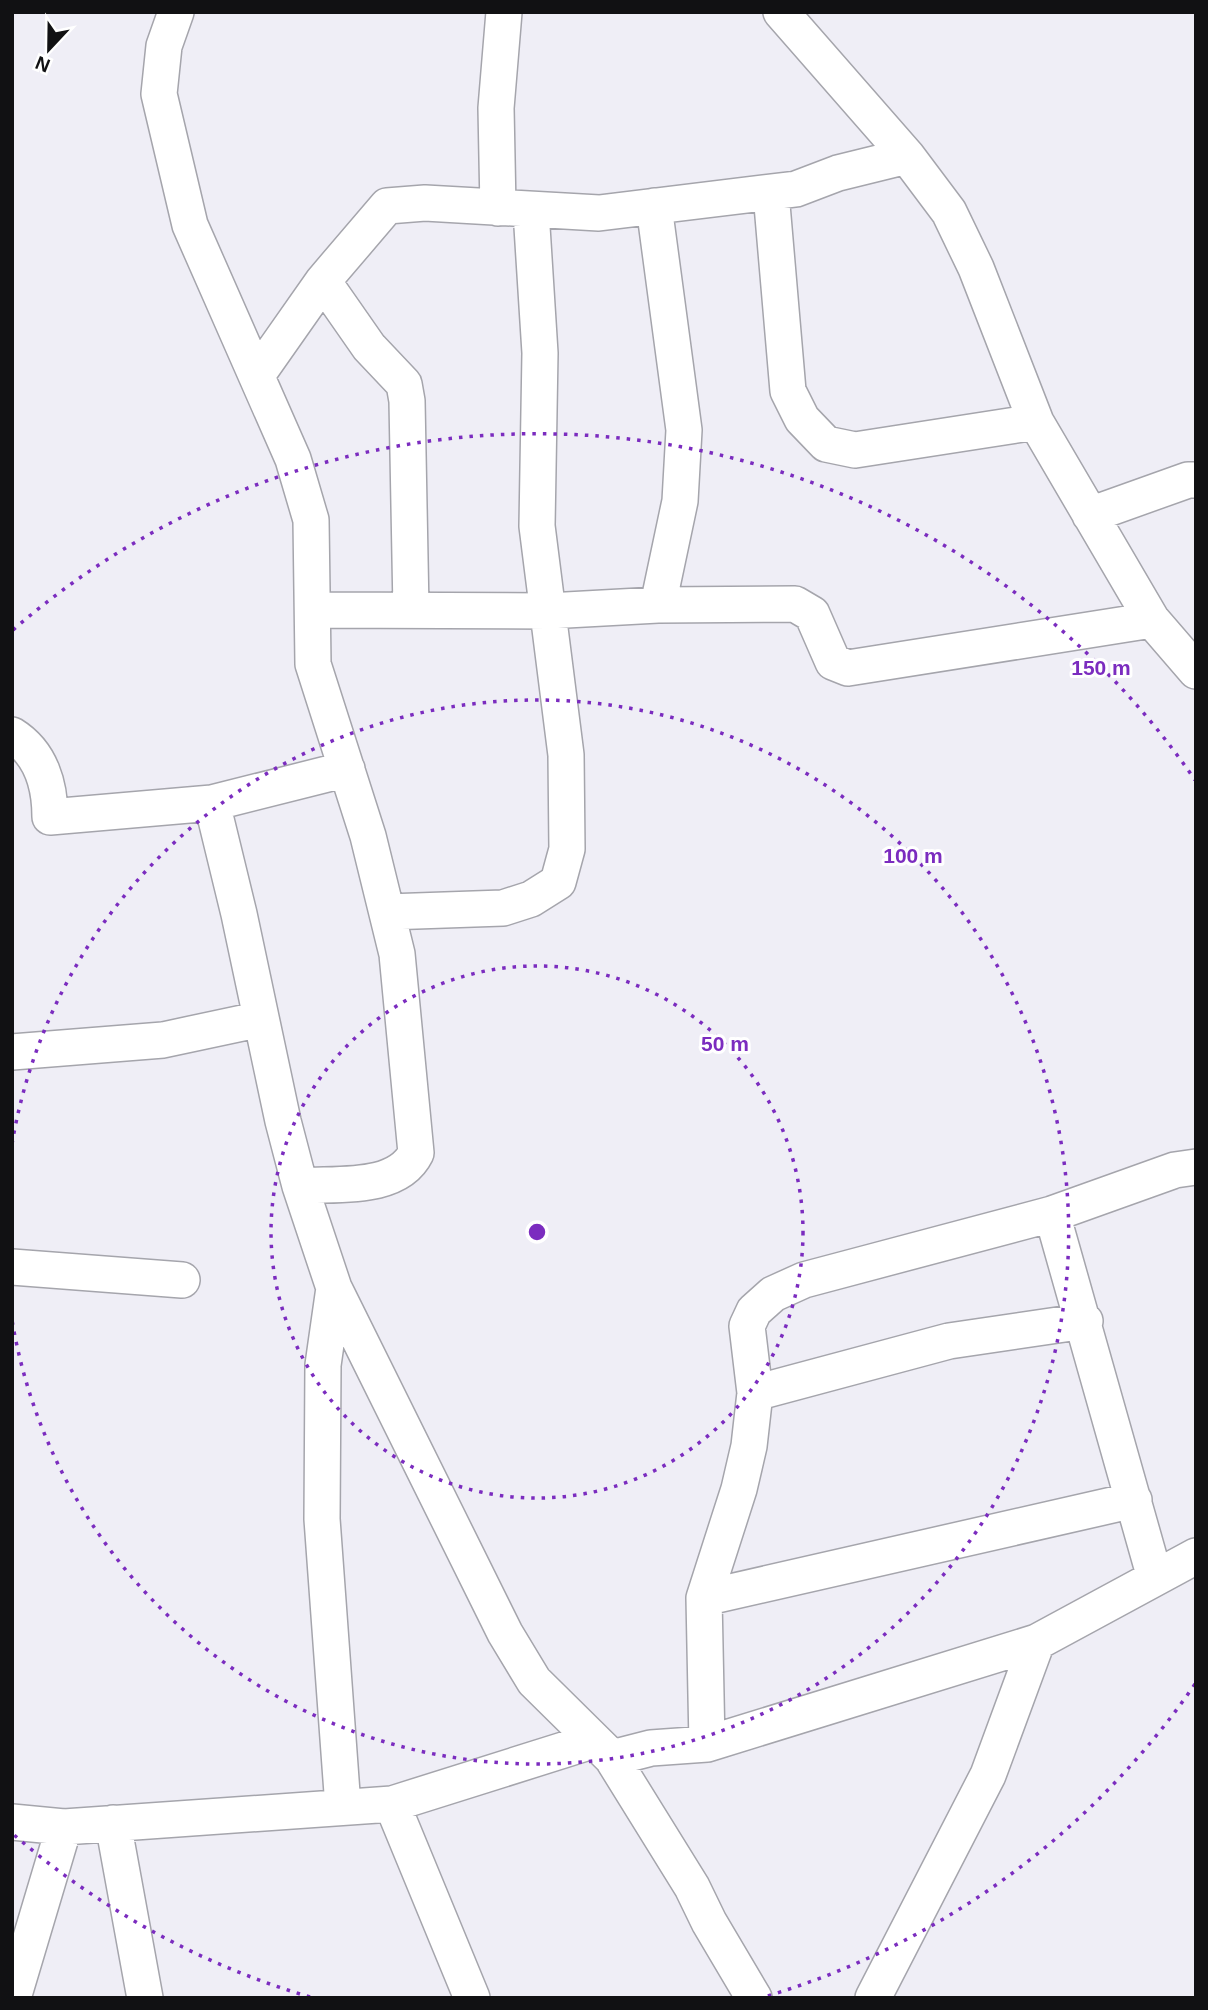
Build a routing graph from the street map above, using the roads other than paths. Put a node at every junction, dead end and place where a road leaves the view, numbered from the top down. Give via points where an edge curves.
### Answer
1 (147, 12) edge
2 (176, 12) edge
3 (504, 12) edge
4 (781, 12) edge
5 (164, 46) junction
6 (907, 156) junction
7 (771, 193) junction
8 (654, 206) junction
9 (515, 209) junction
10 (323, 281) junction
11 (257, 375) junction
12 (1036, 422) junction
13 (1196, 480) edge
14 (1090, 515) junction
15 (658, 605) junction
16 (314, 610) junction
17 (411, 610) junction
18 (548, 611) junction
19 (1152, 620) junction
20 (1196, 671) edge
21 (12, 735) edge
22 (347, 769) junction
23 (212, 803) junction
24 (387, 912) junction
25 (261, 1019) junction
26 (12, 1052) edge
27 (1196, 1167) edge
28 (300, 1186) junction
29 (1052, 1214) junction
30 (12, 1267) edge
31 (182, 1280) dead end
32 (334, 1288) junction
33 (1085, 1321) junction
34 (755, 1393) junction
35 (1134, 1500) junction
36 (1196, 1556) edge
37 (1155, 1578) junction
38 (704, 1598) junction
39 (1037, 1642) junction
40 (707, 1744) junction
41 (602, 1749) junction
42 (392, 1804) junction
43 (343, 1807) junction
44 (12, 1822) edge
45 (113, 1823) junction
46 (64, 1827) junction
47 (13, 1998) edge
48 (145, 1998) edge
49 (472, 1998) edge
50 (754, 1998) edge
51 (873, 1998) edge

1 - 5 street
2 - 5 street
3 - 9 street via 496,108
4 - 6 street
5 - 11 street via 159,94 190,225
6 - 7 street
6 - 12 street via 949,212
7 - 8 street
7 - 12 street via 788,391 802,419 825,444 855,450
8 - 9 street via 598,213
8 - 15 street via 684,430 680,501
9 - 10 street via 415,202 387,206
9 - 18 street via 540,353 537,526
10 - 11 street
10 - 17 street via 369,348 404,384
11 - 16 street via 293,459 311,520
12 - 14 street
13 - 14 street
14 - 19 street
15 - 18 street
15 - 19 street via 795,604 812,614 832,662 848,668
16 - 17 street
16 - 22 street via 313,664
17 - 18 street
18 - 24 street via 566,755 567,849 558,882 531,899 503,908
19 - 20 street
21 - 23 street via 24,743 42,769 50,791 50,817
22 - 23 street
22 - 24 street
23 - 25 street
24 - 28 street via 399,967 416,1153 410,1165 396,1175
25 - 26 street via 163,1040
25 - 28 street
27 - 29 street via 1175,1170
28 - 32 street
29 - 33 street
29 - 34 street via 804,1280 772,1294 754,1311 747,1326
30 - 31 street
32 - 41 street via 505,1633 534,1681
32 - 43 street via 323,1365 322,1519
33 - 34 street via 949,1341
33 - 35 street
34 - 38 street via 739,1489
35 - 37 street
35 - 38 street
36 - 37 street
37 - 39 street
38 - 40 street
39 - 40 street
39 - 51 street via 988,1775
40 - 41 street
41 - 42 street
41 - 50 street via 692,1887
42 - 43 street
42 - 49 street
43 - 45 street
44 - 46 street
45 - 46 street
45 - 48 street
46 - 47 street

